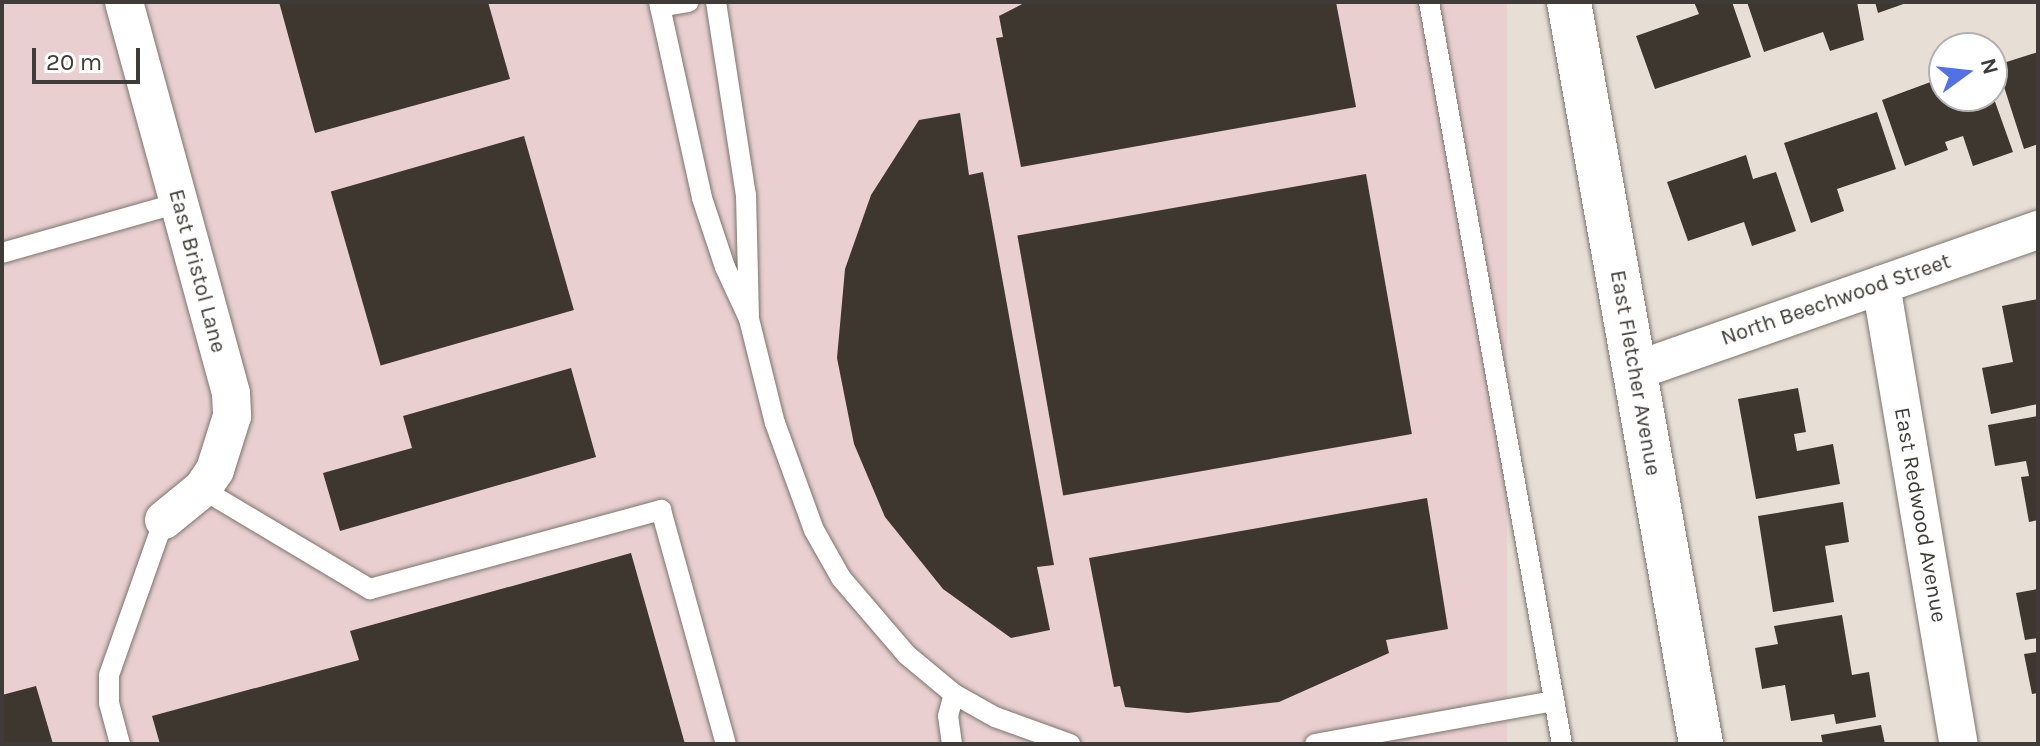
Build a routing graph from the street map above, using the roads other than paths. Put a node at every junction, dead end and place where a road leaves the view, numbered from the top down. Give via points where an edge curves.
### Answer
1 (124, 2) edge
2 (689, 2) edge
3 (716, 2) edge
4 (1429, 2) edge
5 (1569, 2) edge
6 (660, 5) edge
7 (179, 203) junction
8 (2038, 230) edge
9 (2, 253) edge
10 (1881, 285) junction
11 (749, 319) junction
12 (1635, 371) junction
13 (202, 489) junction
14 (164, 520) joint
15 (954, 694) junction
16 (1554, 701) junction
17 (120, 744) edge
18 (726, 744) edge
19 (952, 744) edge
20 (1070, 744) edge
21 (1315, 744) edge
22 (1562, 744) edge
23 (1701, 744) edge
24 (1959, 744) edge

1 - 7 street, East Bristol Lane
2 - 6 lane
3 - 11 lane via 746,195
4 - 16 lane
5 - 12 street, East Fletcher Avenue
6 - 11 lane via 702,198
7 - 9 lane
7 - 13 street, East Bristol Lane via 231,394 226,444
8 - 10 street, North Beechwood Street
10 - 12 street, North Beechwood Street
10 - 24 street, East Redwood Avenue
11 - 15 lane via 775,423 814,530 871,619
12 - 23 street, East Fletcher Avenue
13 - 14 street, East Bristol Lane
13 - 18 lane via 370,589 661,510
14 - 17 lane via 109,675 109,703
15 - 19 lane via 948,716
15 - 20 lane via 995,717
16 - 21 lane
16 - 22 lane

